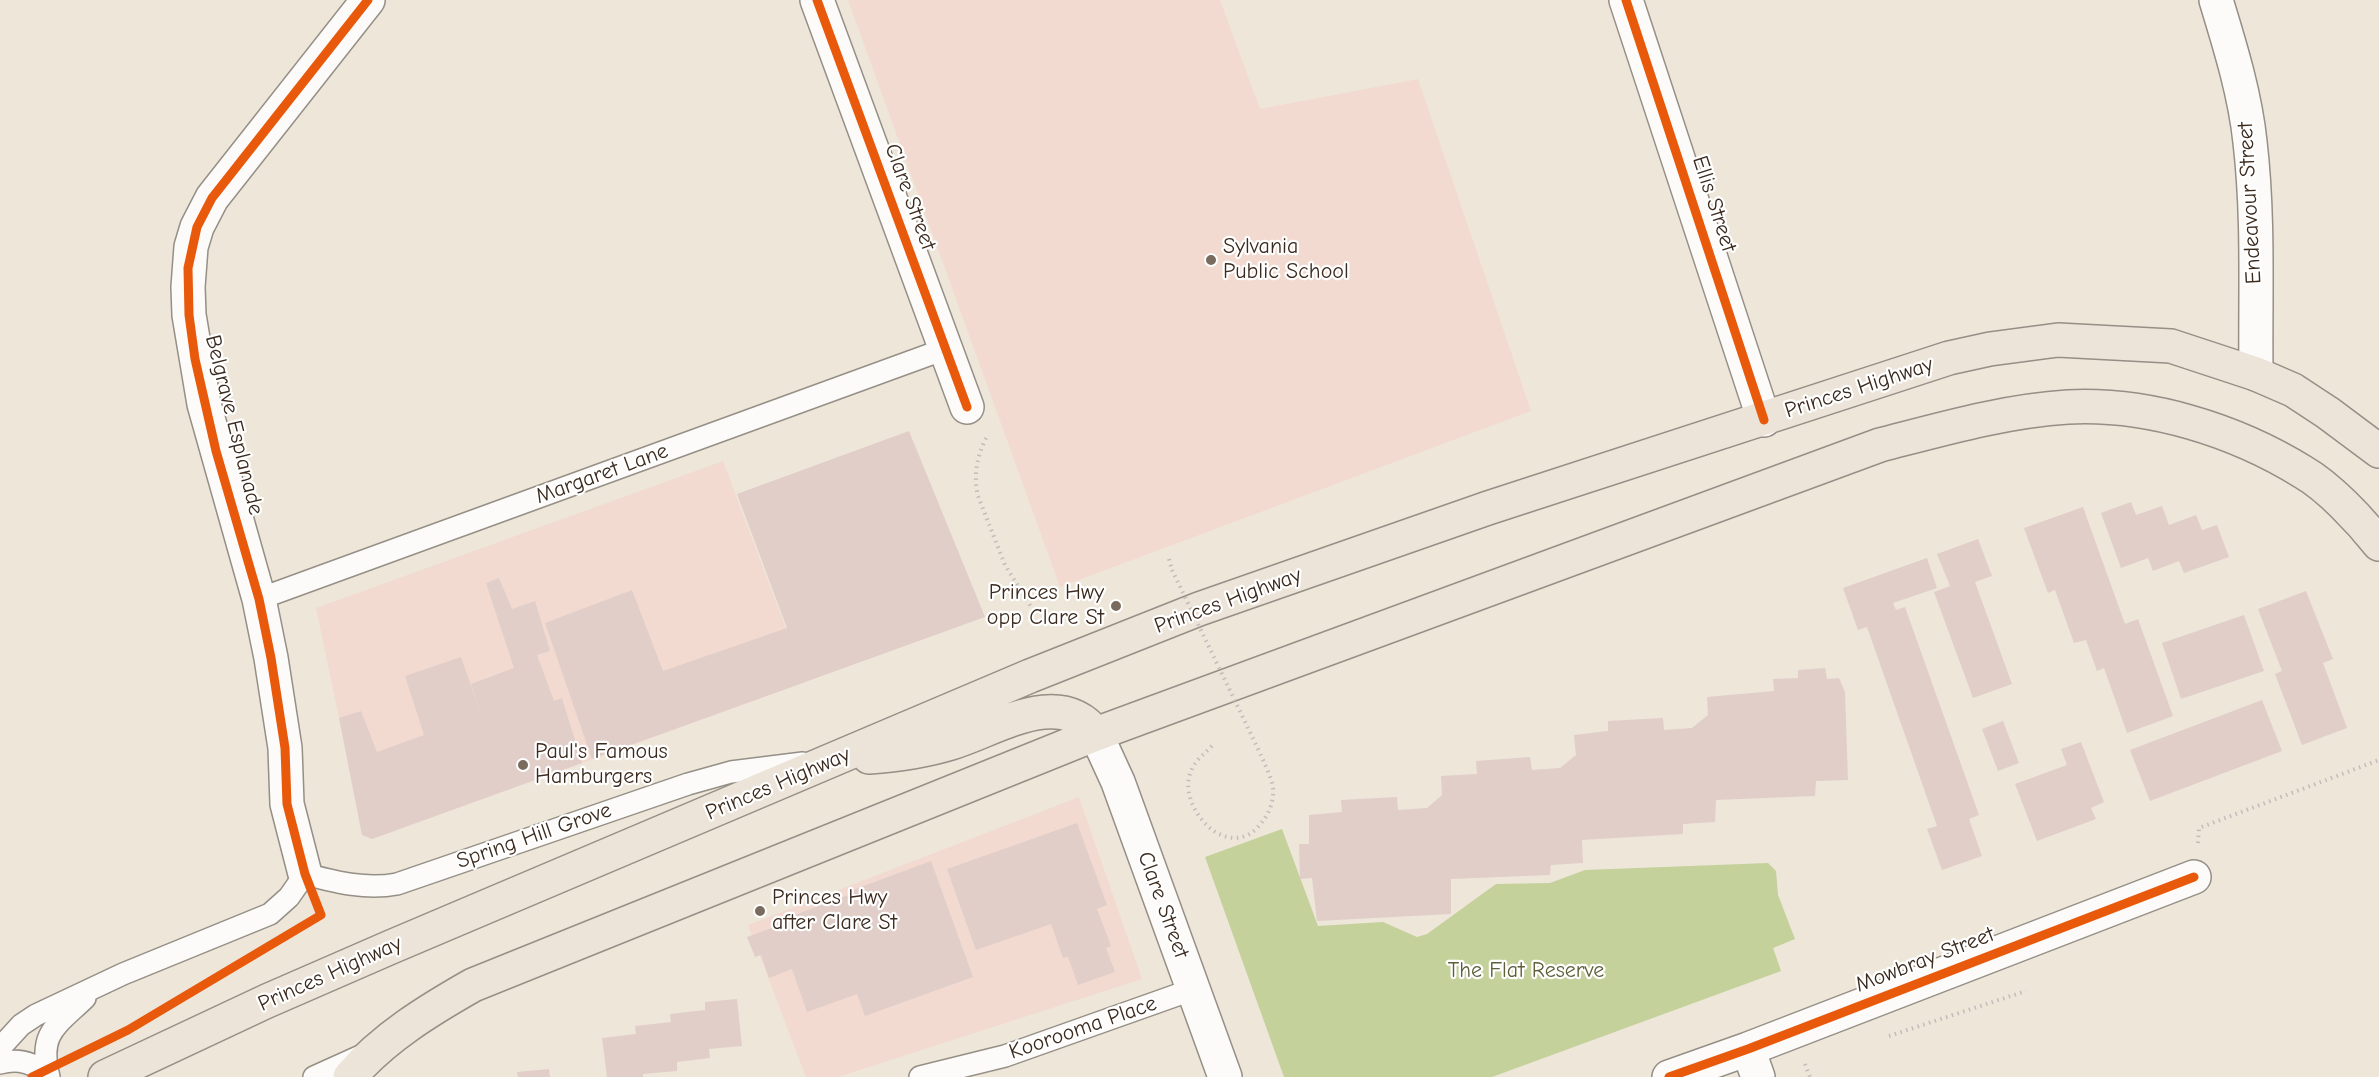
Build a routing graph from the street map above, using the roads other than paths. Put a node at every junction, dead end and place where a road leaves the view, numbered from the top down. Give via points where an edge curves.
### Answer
1 (368, 0) edge
2 (817, 0) edge
3 (1626, 0) edge
4 (2216, 0) edge
5 (945, 349) junction
6 (2256, 374) junction
7 (967, 407) road end
8 (1764, 420) junction
9 (2379, 452) edge
10 (2379, 544) edge
11 (259, 599) junction
12 (1096, 734) junction
13 (834, 760) junction
14 (304, 874) junction
15 (2194, 877) road end
16 (96, 987) junction
17 (1194, 989) junction
18 (0, 1048) edge
19 (379, 1048) junction
20 (0, 1063) edge
21 (1753, 1063) edge
22 (49, 1076) edge
23 (932, 1076) edge
24 (105, 1077) edge
25 (314, 1077) edge
26 (350, 1077) edge
27 (1225, 1077) edge
28 (1669, 1077) edge

1 - 11 street, Belgrave Esplanade via 212,198 191,247 188,287 195,359
2 - 5 street, Clare Street
3 - 8 street, Ellis Street
4 - 6 street, Endeavour Street via 2250,141 2255,202
5 - 7 street, Clare Street
5 - 11 lane, Margaret Lane
6 - 8 highway, Princes Highway via 2171,346 2058,340 1949,358
6 - 9 highway, Princes Highway via 2293,390
8 - 13 highway, Princes Highway via 1488,508 1200,609
10 - 12 highway via 2305,472 2218,430 2157,414 2116,409 2069,407 2013,414 1880,445
11 - 14 street, Belgrave Esplanade via 282,725 286,804
12 - 13 highway via 1072,716 1035,712 949,744
12 - 17 street, Clare Street via 1118,782
12 - 19 highway via 473,985
13 - 14 lane, Spring Hill Grove via 731,772 688,784 391,885 351,885
13 - 24 highway, Princes Highway via 381,951
14 - 16 lane via 289,897 270,914
15 - 21 street, Mowbray Street
16 - 18 lane via 36,1015
16 - 22 lane via 49,1034 45,1052
17 - 23 lane, Koorooma Place via 1005,1056
17 - 27 street, Clare Street
19 - 25 lane
19 - 26 highway
20 - 22 lane via 26,1062
21 - 28 street, Mowbray Street

